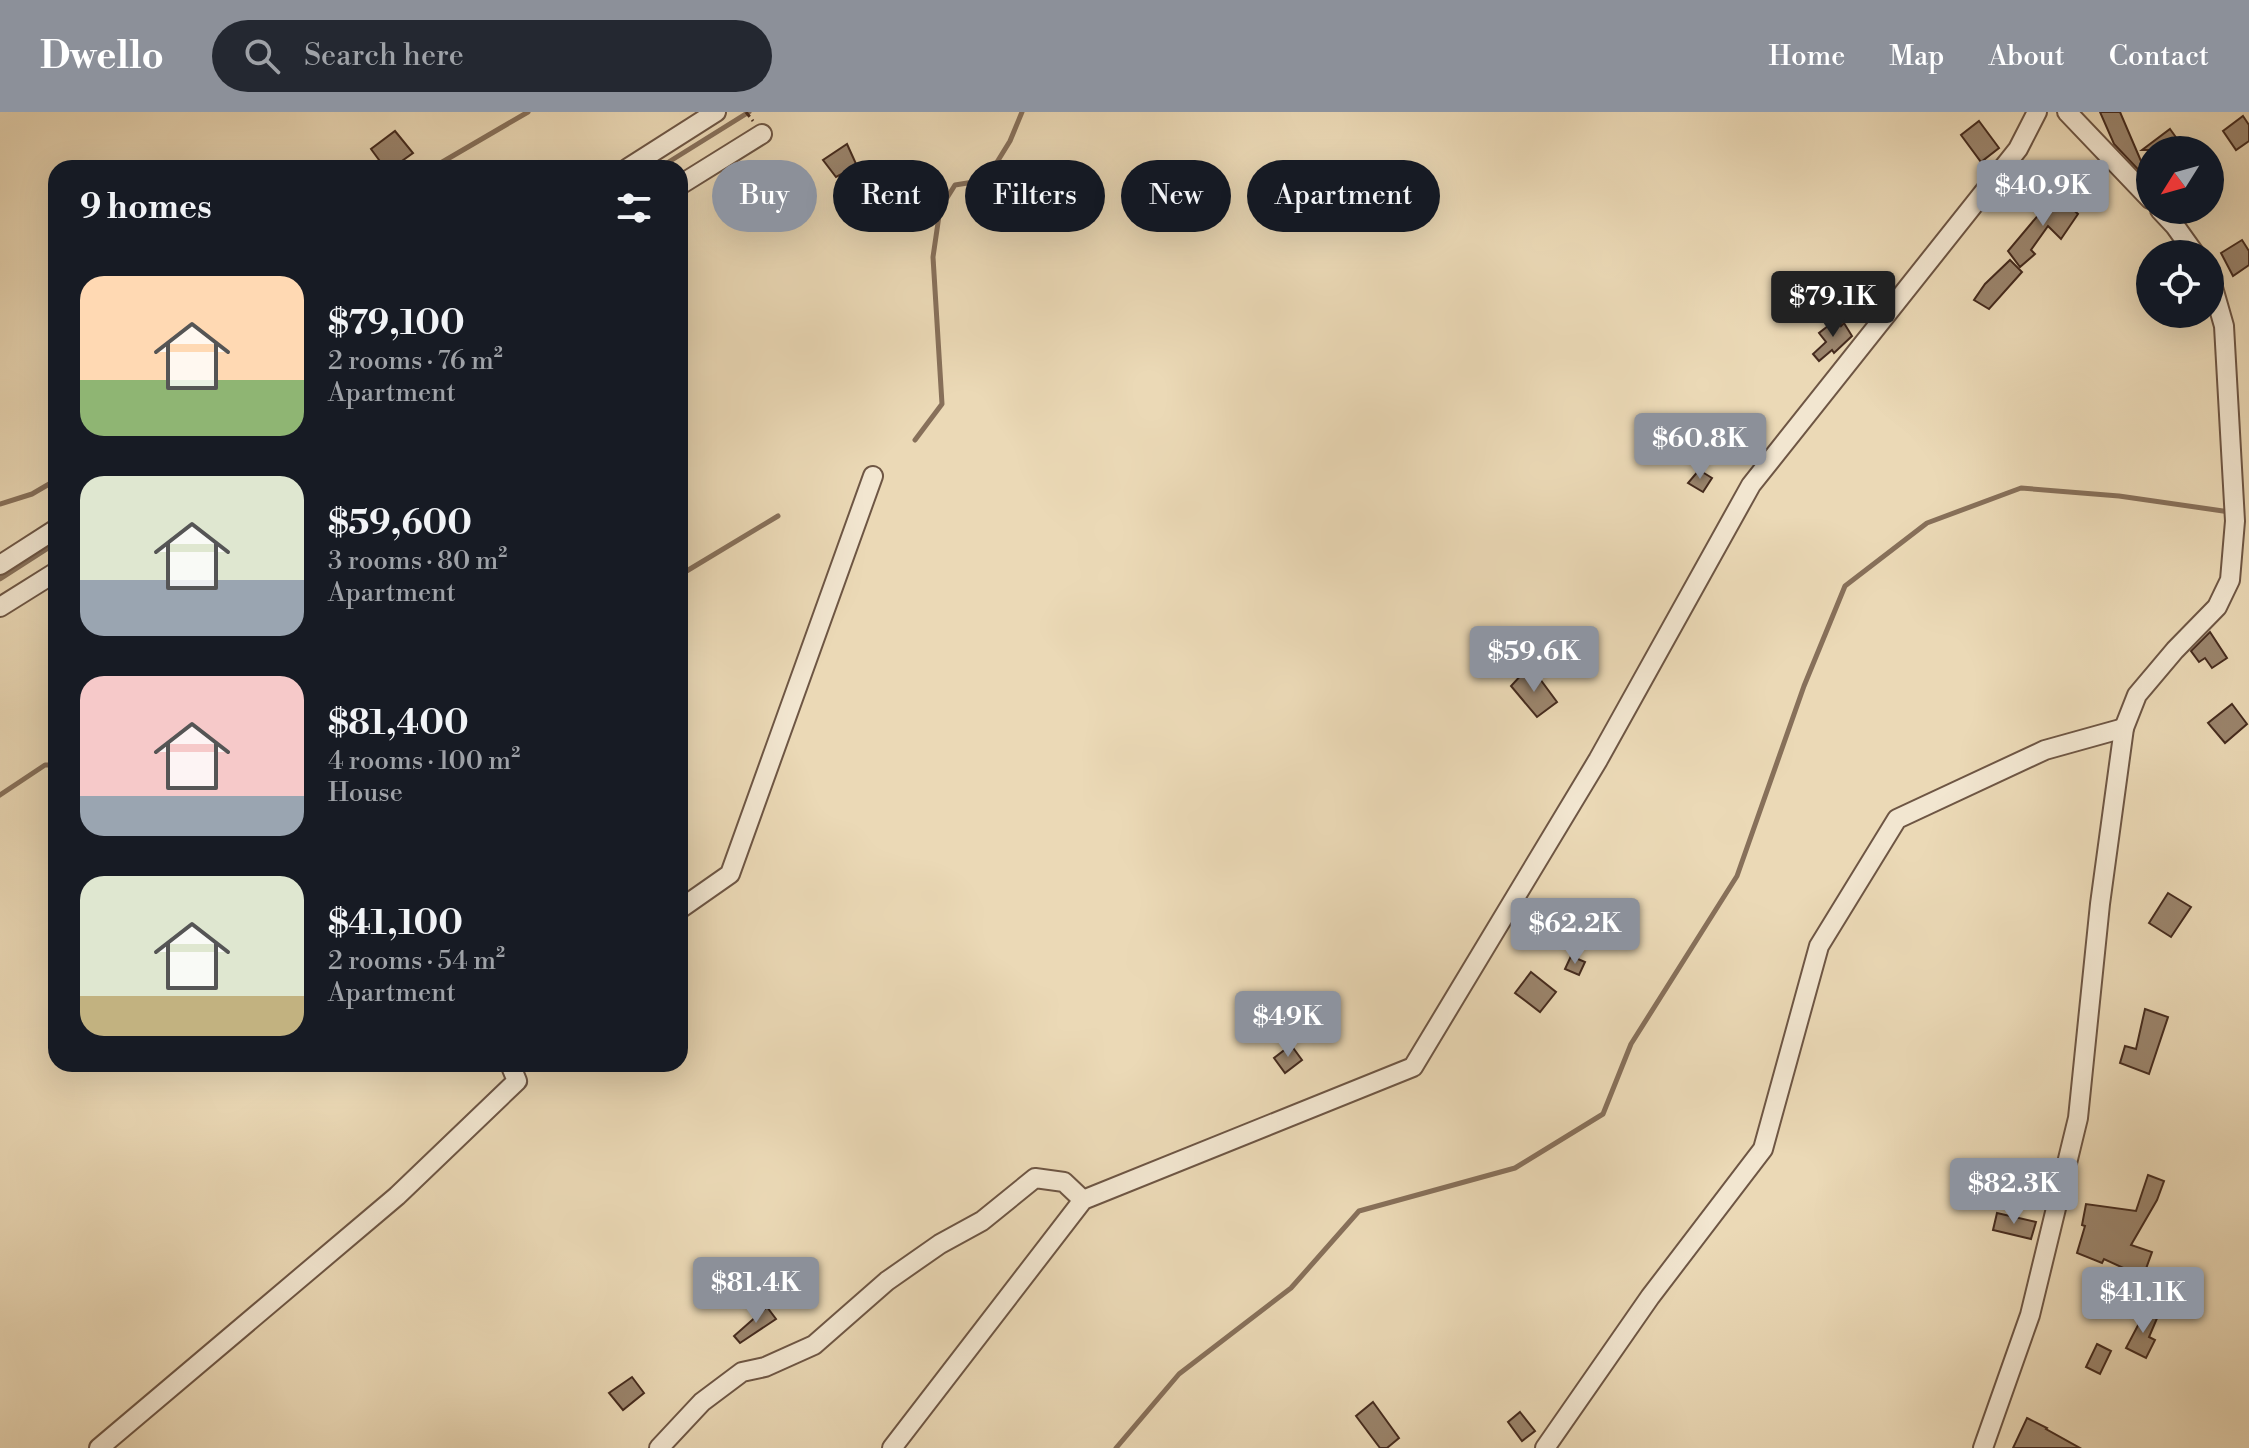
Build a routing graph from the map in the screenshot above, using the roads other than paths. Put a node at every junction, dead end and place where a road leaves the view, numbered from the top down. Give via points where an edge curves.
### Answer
1 (716, 112) edge
2 (2037, 112) edge
3 (2067, 112) edge
4 (762, 134) dead end
5 (641, 160) edge
6 (688, 180) edge
7 (2136, 184) edge
8 (2171, 224) edge
9 (2184, 240) edge
10 (2224, 326) edge
11 (873, 476) dead end
12 (48, 534) edge
13 (0, 565) edge
14 (48, 577) edge
15 (0, 607) edge
16 (2124, 728) junction
17 (688, 903) edge
18 (513, 1072) edge
19 (1083, 1200) junction
20 (99, 1448) edge
21 (659, 1448) edge
22 (892, 1448) edge
23 (1545, 1448) edge
24 (1983, 1448) edge

1 - 5 street
2 - 19 street via 2018,149 1751,485 1598,760 1413,1067
3 - 7 street
4 - 6 street
8 - 9 street
10 - 16 street via 2235,521 2230,580 2217,607 2137,695
11 - 17 street via 730,874
12 - 13 street
14 - 15 street
16 - 23 street via 2045,750 1897,819 1819,946 1763,1149 1650,1297
16 - 24 street via 2078,1118 2030,1315
18 - 20 street via 517,1081 397,1196
19 - 21 street via 1064,1182 1035,1178 982,1221 887,1281 814,1345 742,1372 702,1402
19 - 22 street

